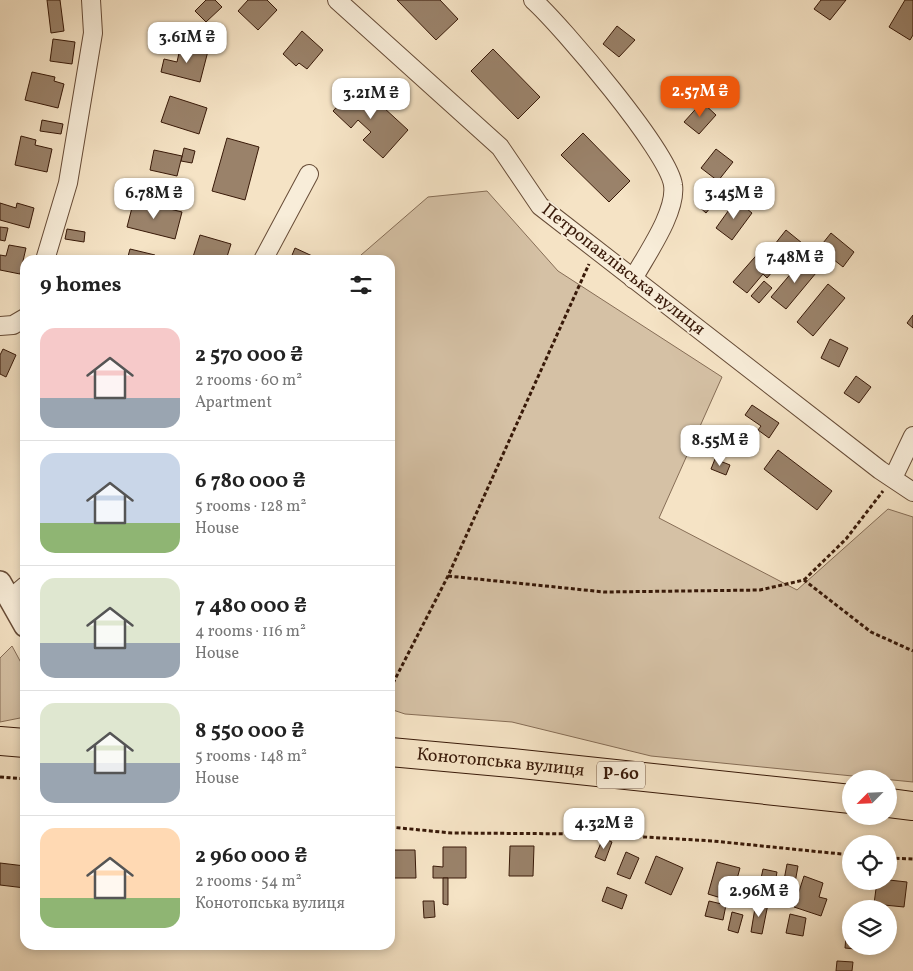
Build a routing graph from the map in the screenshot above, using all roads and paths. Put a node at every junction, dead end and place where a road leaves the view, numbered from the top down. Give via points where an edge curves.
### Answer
1 (91, 0) edge
2 (337, 0) edge
3 (533, 0) edge
4 (309, 174) dead end
5 (596, 250) junction
6 (46, 255) edge
7 (266, 255) edge
8 (633, 278) junction
9 (20, 320) edge
10 (0, 326) edge
11 (913, 436) edge
12 (892, 478) junction
13 (913, 492) edge
14 (448, 576) junction
15 (804, 580) junction
16 (12, 589) edge
17 (20, 612) edge
18 (913, 651) edge
19 (395, 679) edge
20 (0, 741) edge
21 (20, 743) edge
22 (395, 752) edge
23 (0, 777) edge
24 (20, 779) edge
25 (842, 798) edge
26 (898, 804) edge
27 (913, 806) edge
28 (395, 827) edge
29 (842, 854) edge
30 (897, 858) edge
31 (913, 859) edge

1 - 6 street via 93,33 68,183
2 - 5 street, Петропавлівська вулиця via 500,147 540,206
3 - 8 street via 550,15 618,98 660,155 673,185 670,209
4 - 7 street
5 - 8 street, Петропавлівська вулиця
5 - 14 path
8 - 12 street, Петропавлівська вулиця
9 - 10 street
11 - 12 street
12 - 13 street, Петропавлівська вулиця
12 - 15 path via 846,539
14 - 15 path via 604,592 760,590
14 - 19 path
15 - 18 path via 871,632
16 - 17 street
20 - 21 main road
22 - 25 main road, Конотопська вулиця / Р-60
23 - 24 path
26 - 27 main road
28 - 29 path via 452,833 594,834
30 - 31 path

